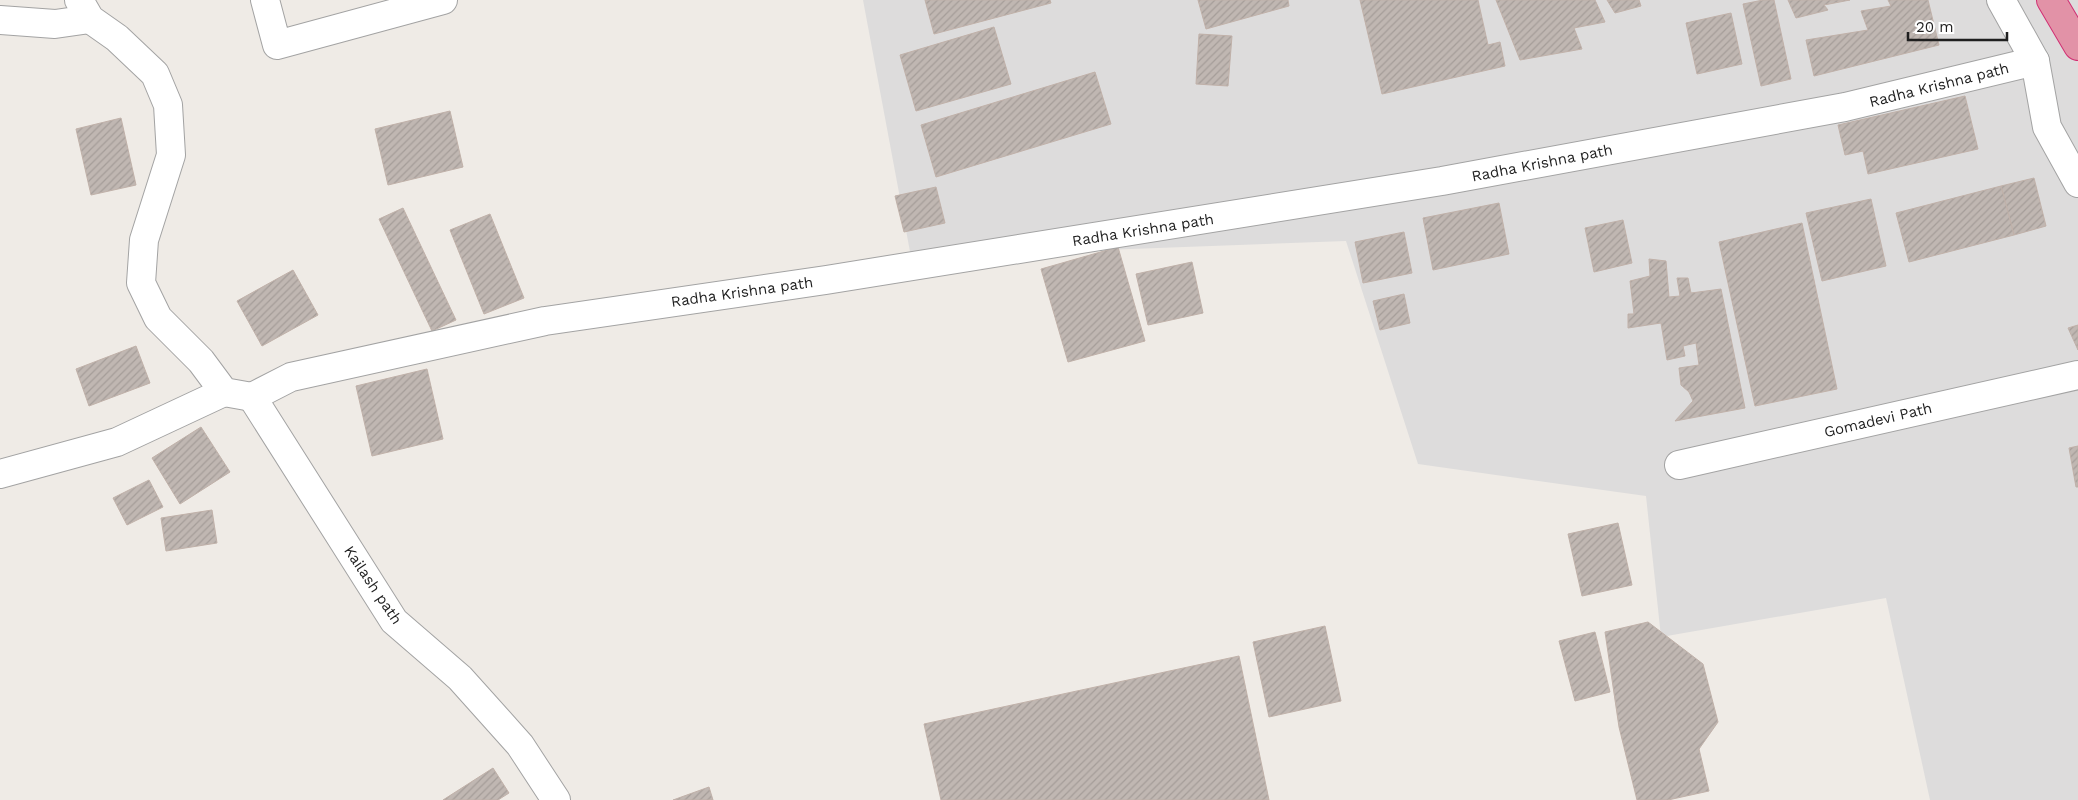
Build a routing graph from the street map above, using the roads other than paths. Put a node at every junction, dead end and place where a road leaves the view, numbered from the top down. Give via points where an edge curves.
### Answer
1 (265, 0) edge
2 (443, 0) edge
3 (2001, 0) edge
4 (2051, 0) edge
5 (84, 9) edge
6 (0, 20) edge
7 (2078, 46) edge
8 (2035, 62) junction
9 (2078, 183) edge
10 (2078, 375) edge
11 (224, 392) junction
12 (252, 397) junction
13 (1679, 465) dead end
14 (0, 474) edge
15 (556, 800) edge

1 - 2 street via 277,45
3 - 8 street
4 - 7 highway
5 - 6 street via 55,24
5 - 11 street via 155,74 168,105 171,155 144,240 141,283 158,318 201,362
8 - 9 street via 2047,127
8 - 12 street, Radha Krishna path via 1845,107 1442,181 846,277 545,321 291,377
10 - 13 street, Gomadevi Path
11 - 12 street
11 - 14 street via 117,442
12 - 15 street, Kailash path via 394,621 460,678 520,745

